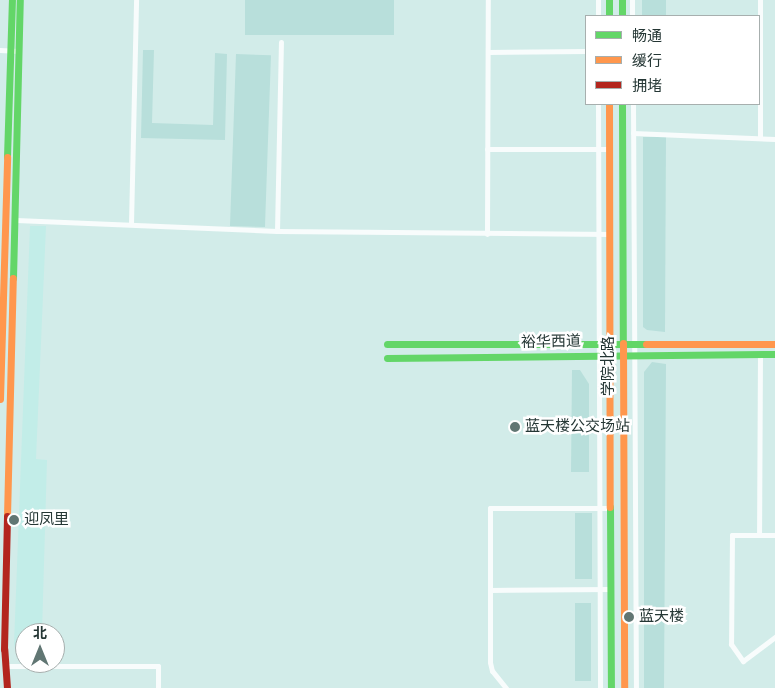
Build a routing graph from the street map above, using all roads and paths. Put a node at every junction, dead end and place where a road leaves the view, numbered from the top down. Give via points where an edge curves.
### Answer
1 (12, 0) edge
2 (20, 0) edge
3 (136, 0) edge
4 (488, 0) edge
5 (598, 0) edge
6 (609, 0) edge
7 (622, 0) edge
8 (632, 0) edge
9 (760, 0) edge
10 (598, 15) edge
11 (609, 15) edge
12 (622, 15) edge
13 (632, 15) edge
14 (281, 42) dead end
15 (0, 50) edge
16 (10, 50) junction
17 (19, 51) junction
18 (585, 51) edge
19 (488, 52) junction
20 (598, 105) edge
21 (609, 105) edge
22 (622, 105) edge
23 (633, 105) edge
24 (633, 133) junction
25 (760, 138) junction
26 (775, 138) edge
27 (487, 149) junction
28 (598, 149) junction
29 (609, 149) junction
30 (16, 220) junction
31 (131, 224) junction
32 (277, 231) junction
33 (487, 234) junction
34 (598, 234) junction
35 (610, 234) junction
36 (3, 260) edge
37 (598, 343) junction
38 (610, 343) junction
39 (622, 343) junction
40 (634, 343) junction
41 (387, 344) dead end
42 (775, 344) edge
43 (2, 348) edge
44 (11, 348) junction
45 (760, 354) junction
46 (775, 354) edge
47 (598, 355) junction
48 (610, 355) junction
49 (623, 355) junction
50 (634, 355) junction
51 (1, 357) edge
52 (10, 358) junction
53 (387, 358) dead end
54 (0, 399) edge
55 (598, 508) junction
56 (610, 508) junction
57 (759, 535) junction
58 (775, 535) edge
59 (636, 588) junction
60 (611, 589) junction
61 (624, 589) junction
62 (490, 590) junction
63 (599, 591) junction
64 (775, 637) edge
65 (5, 666) junction
66 (7, 688) edge
67 (158, 688) edge
68 (506, 688) edge
69 (600, 688) edge
70 (611, 688) edge
71 (624, 688) edge
72 (636, 688) edge

1 - 16 main road
2 - 17 main road
3 - 31 street
4 - 19 street
5 - 10 street
6 - 11 main road
7 - 12 main road
8 - 13 street
9 - 25 street
14 - 32 street
15 - 16 street
16 - 17 street
16 - 36 main road
17 - 30 main road
18 - 19 street
19 - 27 street
20 - 28 street
21 - 29 main road, 学院北路
22 - 39 main road, 学院北路
23 - 24 street
24 - 25 street
24 - 40 street
25 - 26 street
27 - 28 street
27 - 33 street
28 - 29 street
28 - 34 street
29 - 35 main road, 学院北路
30 - 31 street
30 - 44 main road
31 - 32 street
32 - 33 street
33 - 34 street
34 - 35 street
34 - 37 street
35 - 38 main road, 学院北路
36 - 43 main road
37 - 38 main road, 裕华西道
37 - 41 main road, 裕华西道
37 - 47 street
38 - 39 main road, 裕华西道
38 - 48 main road, 学院北路
39 - 40 main road, 裕华西道
39 - 49 main road, 学院北路
40 - 42 main road, 裕华西道
40 - 50 street
43 - 44 main road
43 - 51 main road
44 - 52 main road
45 - 46 main road, 裕华西道
45 - 50 main road, 裕华西道
45 - 57 street
47 - 48 main road, 裕华西道
47 - 53 main road, 裕华西道
47 - 55 street
48 - 49 main road, 裕华西道
48 - 56 main road, 学院北路
49 - 50 main road, 裕华西道
49 - 61 main road, 学院北路
50 - 59 street
51 - 52 main road
51 - 54 main road
52 - 65 main road
55 - 56 street
55 - 62 street via 490,508
55 - 63 street
56 - 60 main road, 学院北路
57 - 58 street
57 - 64 street via 732,535 731,644 742,660
59 - 61 street
59 - 72 street
60 - 61 main road
60 - 63 street
60 - 70 main road, 学院北路
61 - 71 main road, 学院北路
62 - 63 street
62 - 68 street via 490,662 492,671
63 - 69 street
65 - 66 main road
65 - 67 street via 158,666

